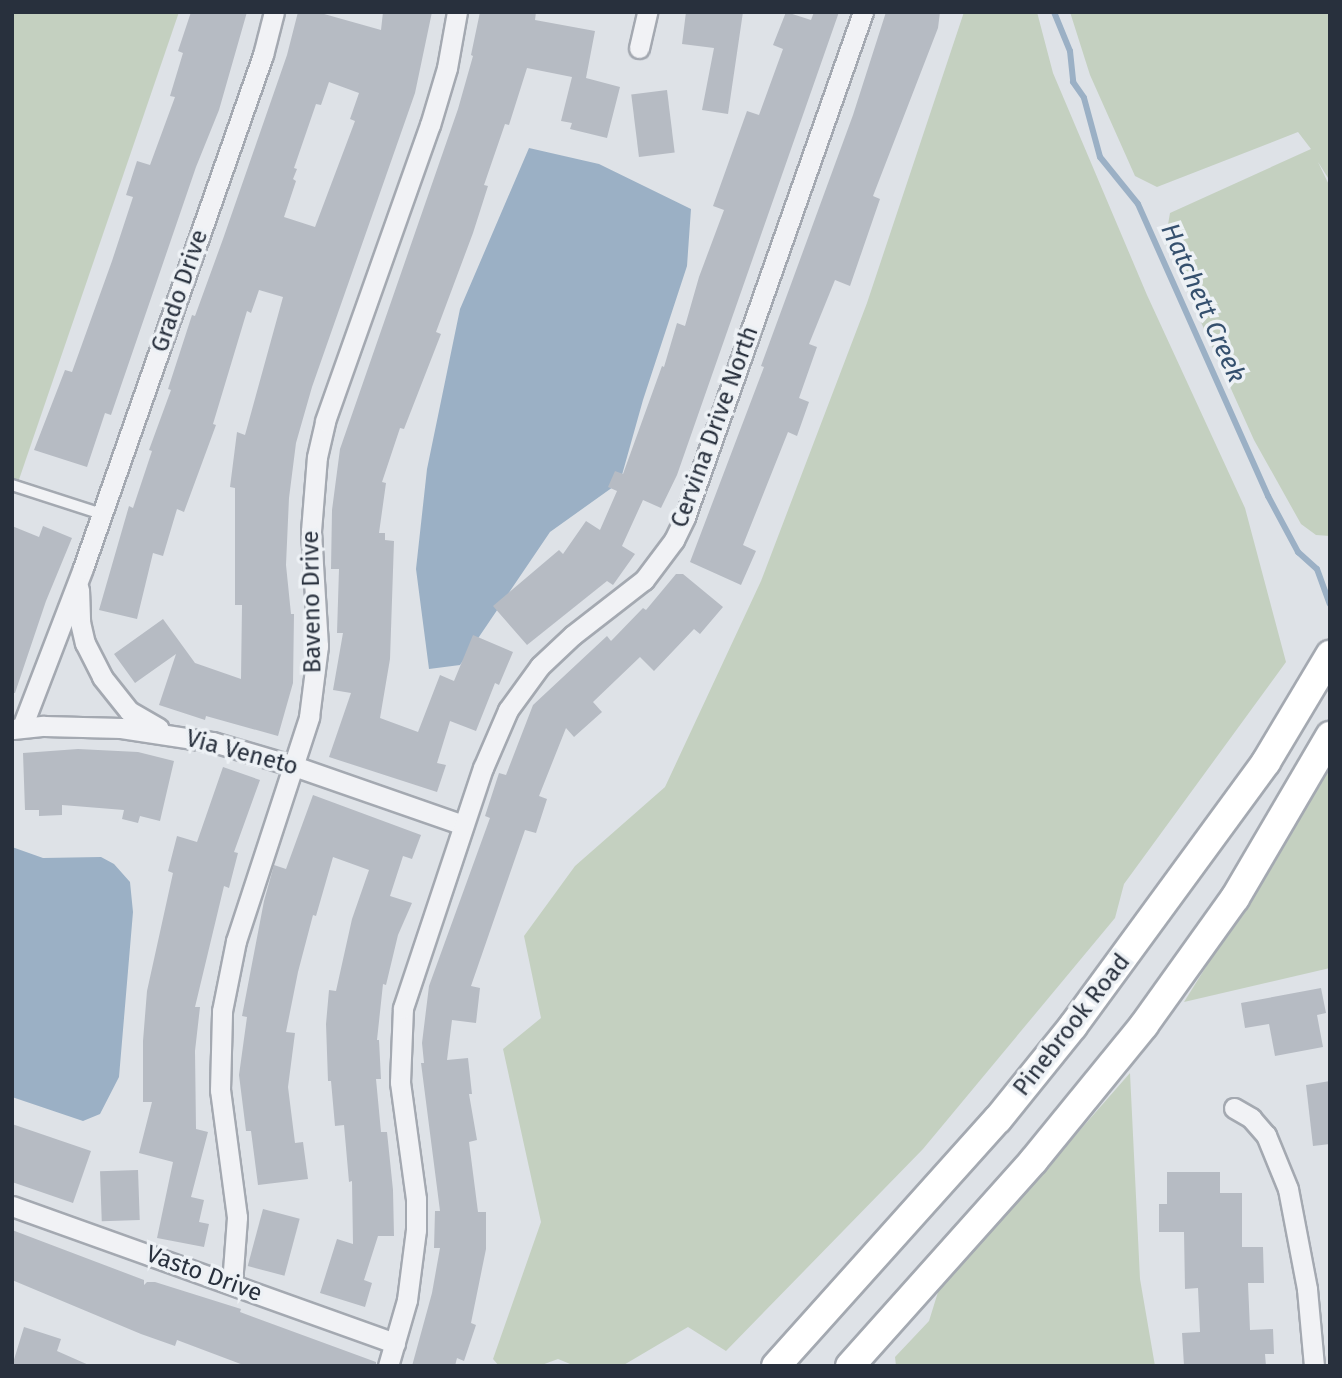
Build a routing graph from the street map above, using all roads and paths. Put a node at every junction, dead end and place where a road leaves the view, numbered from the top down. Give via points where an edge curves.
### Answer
1 (274, 12) edge
2 (457, 12) edge
3 (646, 12) edge
4 (863, 12) edge
5 (639, 48) dead end
6 (12, 485) edge
7 (102, 513) junction
8 (83, 568) junction
9 (1330, 655) edge
10 (17, 728) edge
11 (182, 736) junction
12 (1330, 736) edge
13 (294, 766) junction
14 (463, 824) junction
15 (1234, 1108) dead end
16 (12, 1206) edge
17 (232, 1284) junction
18 (396, 1343) junction
19 (388, 1366) edge
20 (776, 1366) edge
21 (850, 1366) edge
22 (1314, 1366) edge

1 - 7 street, Grado Drive via 263,55
2 - 13 street, Baveno Drive via 430,125 325,421 312,495 316,668 309,717
3 - 5 street
4 - 14 street, Cervina Drive North via 674,540 644,580 556,649 524,686 496,734
6 - 7 lane
7 - 8 street, Grado Drive
8 - 10 street, Grado Drive
8 - 11 street, Grado Drive via 80,622 102,677 129,711 160,730
9 - 20 street, Pinebrook Road via 1266,762 1073,1026 998,1119
10 - 11 street, Via Veneto via 94,726
11 - 13 street, Via Veneto
12 - 21 street via 1235,898 1144,1025 1034,1160
13 - 14 street, Via Veneto
13 - 17 street, Baveno Drive via 236,941 222,1011 220,1090 237,1217
14 - 18 street, Cervina Drive North via 403,1008 400,1082 416,1230 414,1267
15 - 22 street via 1266,1135 1288,1189 1307,1289
16 - 17 street, Vasto Drive
17 - 18 street, Vasto Drive
18 - 19 street, Cervina Drive North

